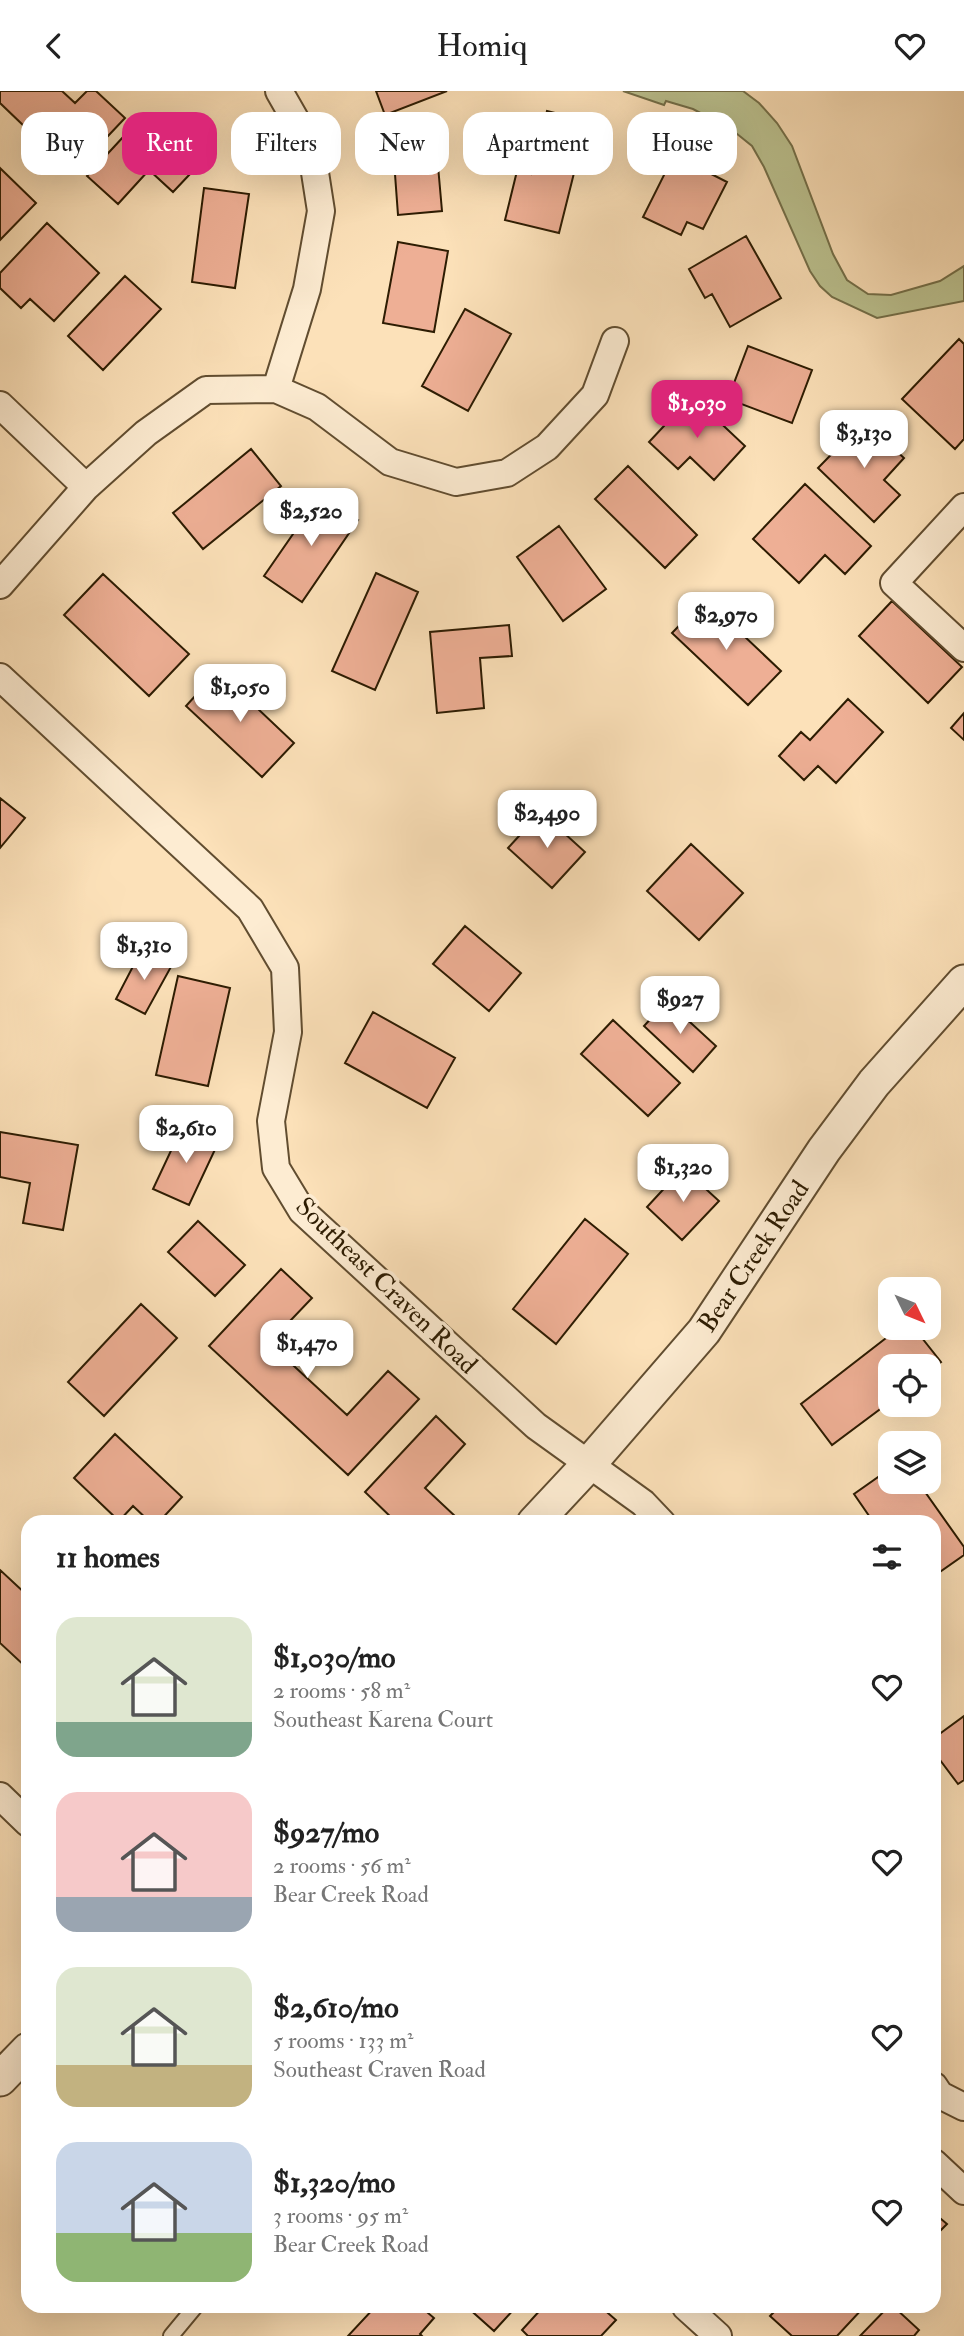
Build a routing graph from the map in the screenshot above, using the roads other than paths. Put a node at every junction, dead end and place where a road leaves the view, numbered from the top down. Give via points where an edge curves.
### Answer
1 (279, 91) edge
2 (615, 341) dead end
3 (276, 389) junction
4 (0, 405) edge
5 (86, 487) junction
6 (964, 507) edge
7 (0, 585) edge
8 (964, 648) edge
9 (0, 677) edge
10 (964, 982) edge
11 (589, 1464) junction
12 (541, 1515) edge
13 (654, 1515) edge
14 (0, 1796) edge
15 (21, 1816) edge
16 (21, 2057) edge
17 (0, 2079) edge
18 (941, 2093) edge
19 (964, 2107) edge
20 (941, 2170) edge
21 (964, 2191) edge
22 (190, 2313) edge
23 (693, 2313) edge
24 (171, 2336) edge
25 (718, 2336) edge

1 - 3 street via 311,146 321,211 307,289
2 - 3 street via 595,395 547,447 507,473 456,482 390,462 317,407
3 - 5 street via 206,390 146,433
4 - 5 street
5 - 7 street
6 - 8 street via 894,583
9 - 11 street, Southeast Craven Road via 250,909 285,968 288,1032 271,1121 276,1168 302,1211 536,1426
10 - 11 street, Bear Creek Road via 874,1083 824,1150 704,1331
11 - 12 street, Bear Creek Road
11 - 13 street, Southeast Craven Road
14 - 15 street
16 - 17 street
18 - 19 street
20 - 21 street
22 - 24 lane
23 - 25 street

